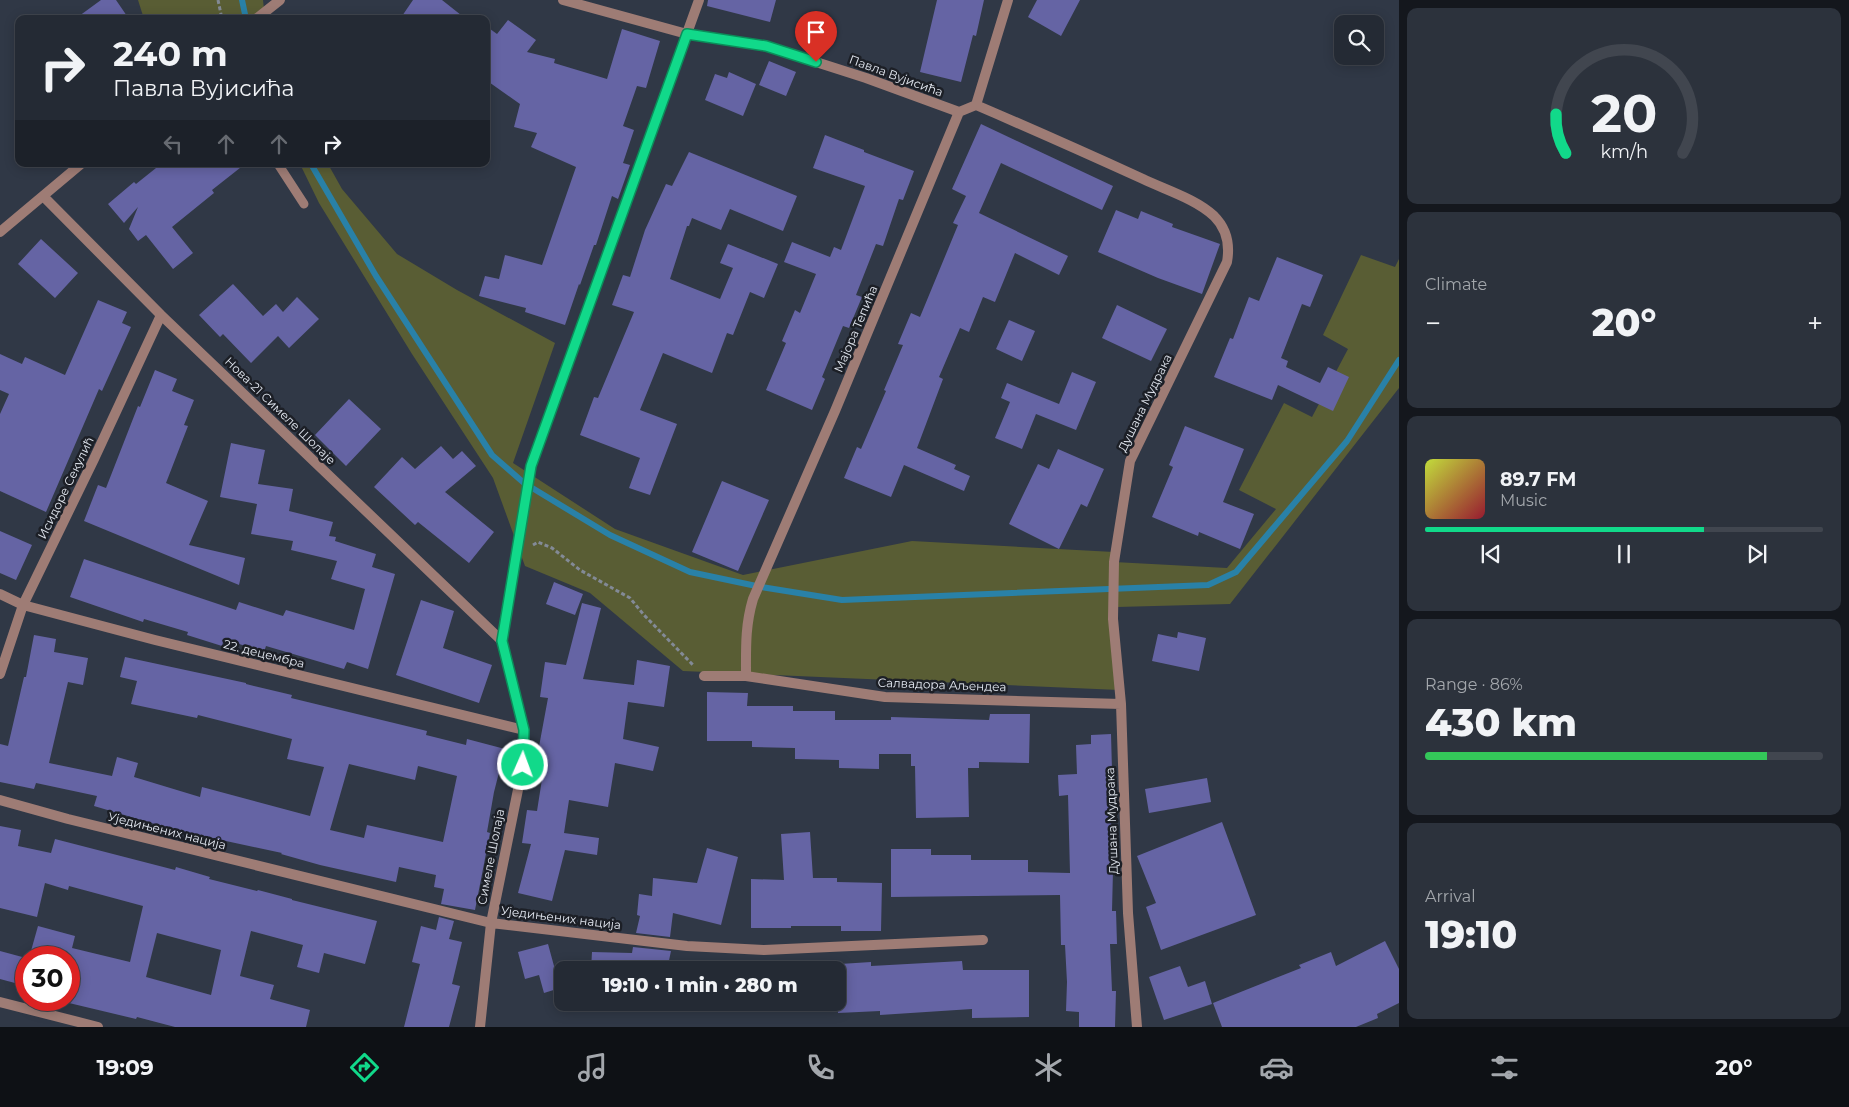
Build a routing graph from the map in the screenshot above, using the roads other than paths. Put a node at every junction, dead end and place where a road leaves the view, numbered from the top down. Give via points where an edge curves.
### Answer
1 (280, 0) edge
2 (563, 0) edge
3 (699, 0) edge
4 (1008, 0) edge
5 (261, 15) edge
6 (687, 34) junction
7 (976, 105) junction
8 (960, 112) junction
9 (77, 167) edge
10 (280, 167) edge
11 (43, 196) junction
12 (304, 204) dead end
13 (0, 232) edge
14 (161, 315) junction
15 (0, 594) edge
16 (23, 604) junction
17 (502, 641) junction
18 (0, 674) edge
19 (704, 676) road end
20 (746, 676) junction
21 (1121, 704) junction
22 (524, 730) junction
23 (0, 800) edge
24 (491, 923) junction
25 (982, 940) dead end
26 (0, 1002) edge
27 (98, 1027) edge
28 (480, 1027) edge
29 (1137, 1027) edge

1 - 5 street
2 - 6 street, Павла Вујисића
3 - 6 street, Симеле Шолаја
4 - 7 street
6 - 8 street, Павла Вујисића via 766,46
6 - 17 street, Симеле Шолаја via 531,466
7 - 8 street
7 - 21 street, Душана Мудрака via 1194,202 1214,216 1226,232 1227,262 1130,461 1114,562 1113,619
8 - 20 street, Мајора Тепића via 753,599 747,620
9 - 11 street
10 - 12 lane
11 - 13 street
11 - 14 street, Нова-21 Симеле Шолаје
14 - 16 street, Исидоре Секулић
14 - 17 street, Нова-21 Симеле Шолаје
15 - 16 street, 22. децембра
16 - 18 street, Исидоре Секулић
16 - 22 street, 22. децембра via 155,640
17 - 22 street, Симеле Шолаја
19 - 20 street, Салвадора Аљендеа
20 - 21 street, Салвадора Аљендеа via 885,697
21 - 29 street, Душана Мудрака via 1128,913
22 - 24 street, Симеле Шолаја via 523,765
23 - 24 street, Уједињених нација
24 - 25 street, Уједињених нација via 688,946 764,950
24 - 28 street, Симеле Шолаја
26 - 27 street

